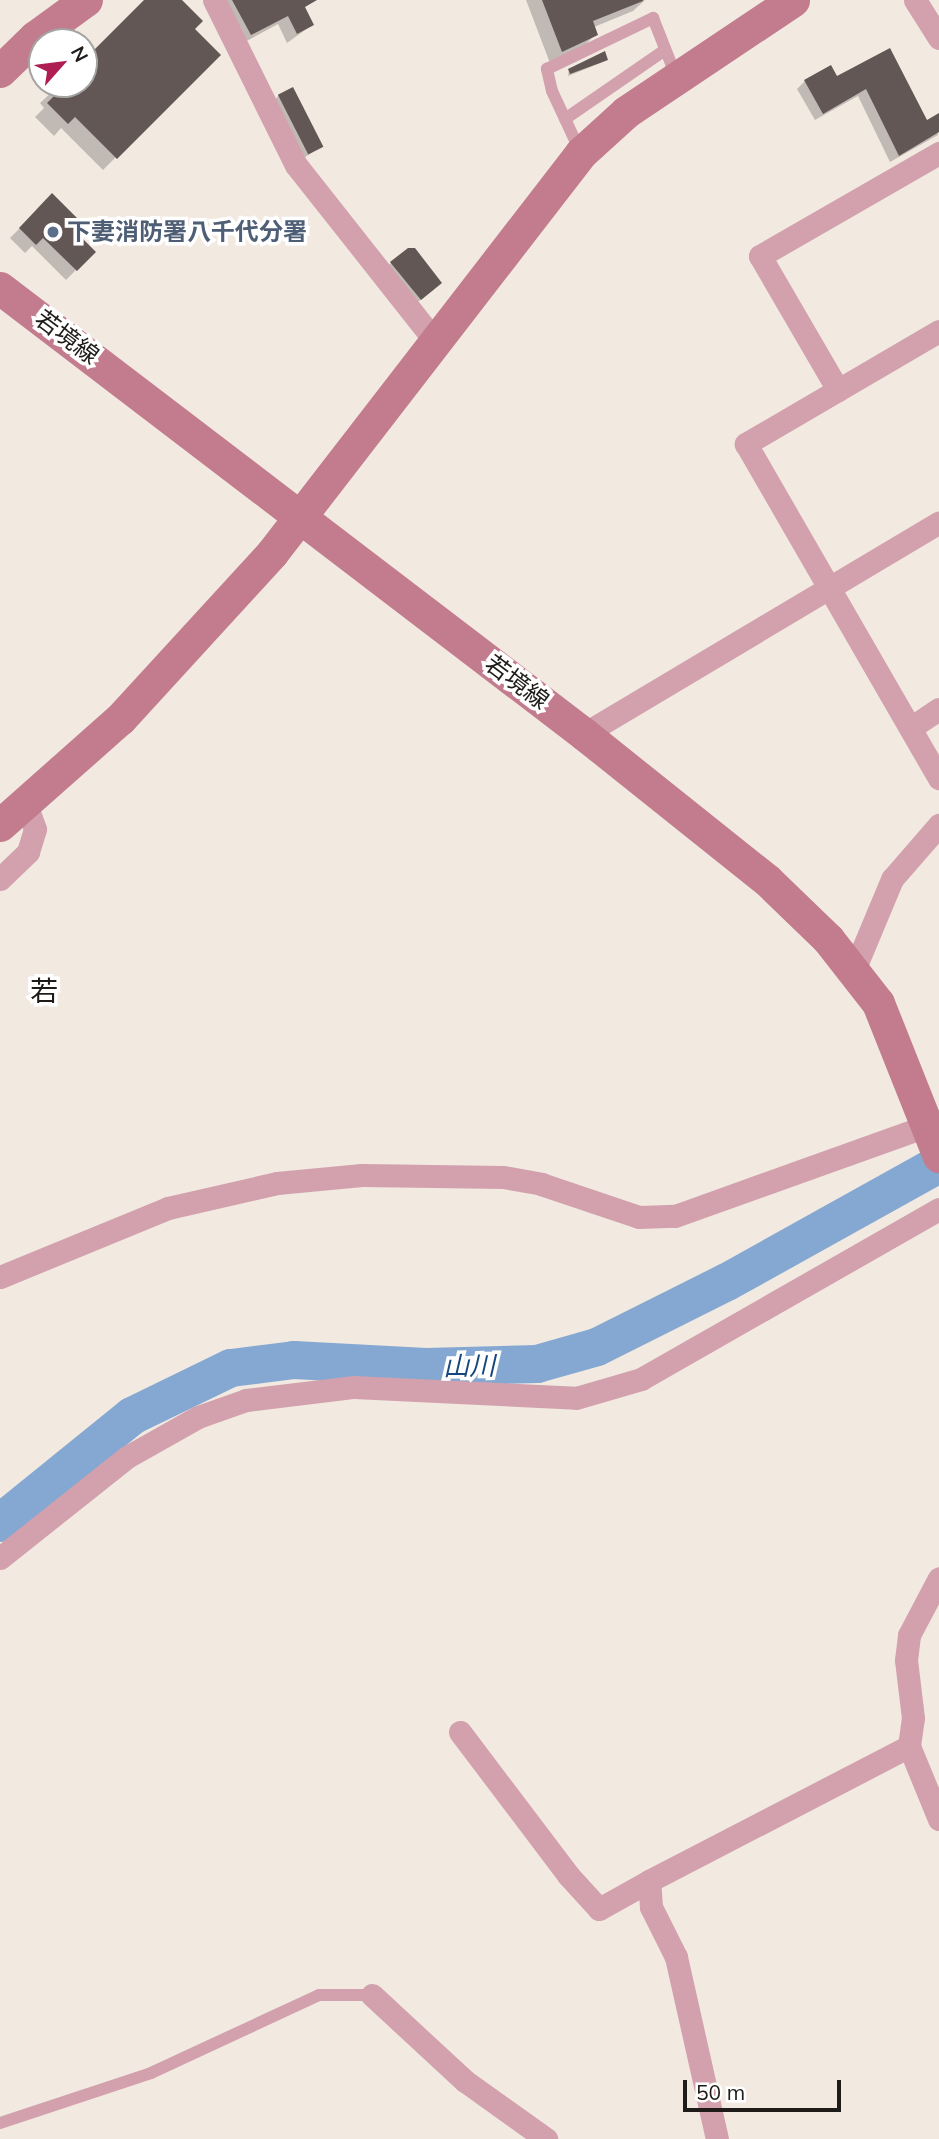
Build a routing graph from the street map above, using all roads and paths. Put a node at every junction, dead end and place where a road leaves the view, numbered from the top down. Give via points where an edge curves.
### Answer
1 (86, 0) edge
2 (214, 0) edge
3 (793, 0) edge
4 (915, 0) edge
5 (939, 38) edge
6 (670, 63) junction
7 (0, 71) edge
8 (565, 119) junction
9 (581, 153) junction
10 (939, 153) edge
11 (0, 288) edge
12 (939, 331) edge
13 (435, 341) junction
14 (838, 390) junction
15 (301, 518) junction
16 (939, 522) edge
17 (830, 587) junction
18 (939, 709) edge
19 (912, 727) junction
20 (584, 734) junction
21 (939, 778) edge
22 (26, 804) junction
23 (0, 825) edge
24 (939, 825) edge
25 (0, 879) edge
26 (854, 970) junction
27 (934, 1138) edge
28 (939, 1209) edge
29 (0, 1276) edge
30 (0, 1558) edge
31 (939, 1578) edge
32 (460, 1732) dead end
33 (909, 1746) junction
34 (939, 1819) edge
35 (649, 1881) junction
36 (372, 1995) joint
37 (0, 2123) edge
38 (546, 2139) edge
39 (717, 2139) edge

1 - 7 street via 35,37
2 - 13 street via 296,165
3 - 6 street
4 - 5 street
6 - 8 lane
6 - 8 lane via 653,18 547,69
6 - 9 street
8 - 9 lane
9 - 13 street
10 - 14 street via 760,256
11 - 15 street, 若境線
12 - 14 street
13 - 15 street
14 - 17 street via 746,444
15 - 20 street, 若境線
15 - 22 street via 120,719
16 - 17 street
17 - 19 street
17 - 20 street
18 - 19 street
19 - 21 street
20 - 26 street, 若境線 via 767,880
22 - 23 street
22 - 25 street via 35,829 28,852
24 - 26 street via 892,879
26 - 27 street, 若境線 via 887,1021
27 - 29 street via 675,1216 639,1217 541,1184 503,1177 362,1175 277,1183 168,1208
28 - 30 street via 641,1379 576,1398 355,1387 246,1400 198,1417 127,1457
31 - 33 street via 909,1635 906,1660 913,1718
32 - 35 street via 599,1909
33 - 34 street
33 - 35 street
35 - 39 street via 651,1907 676,1957
36 - 37 lane via 319,1996 151,2073
36 - 38 street via 465,2081

